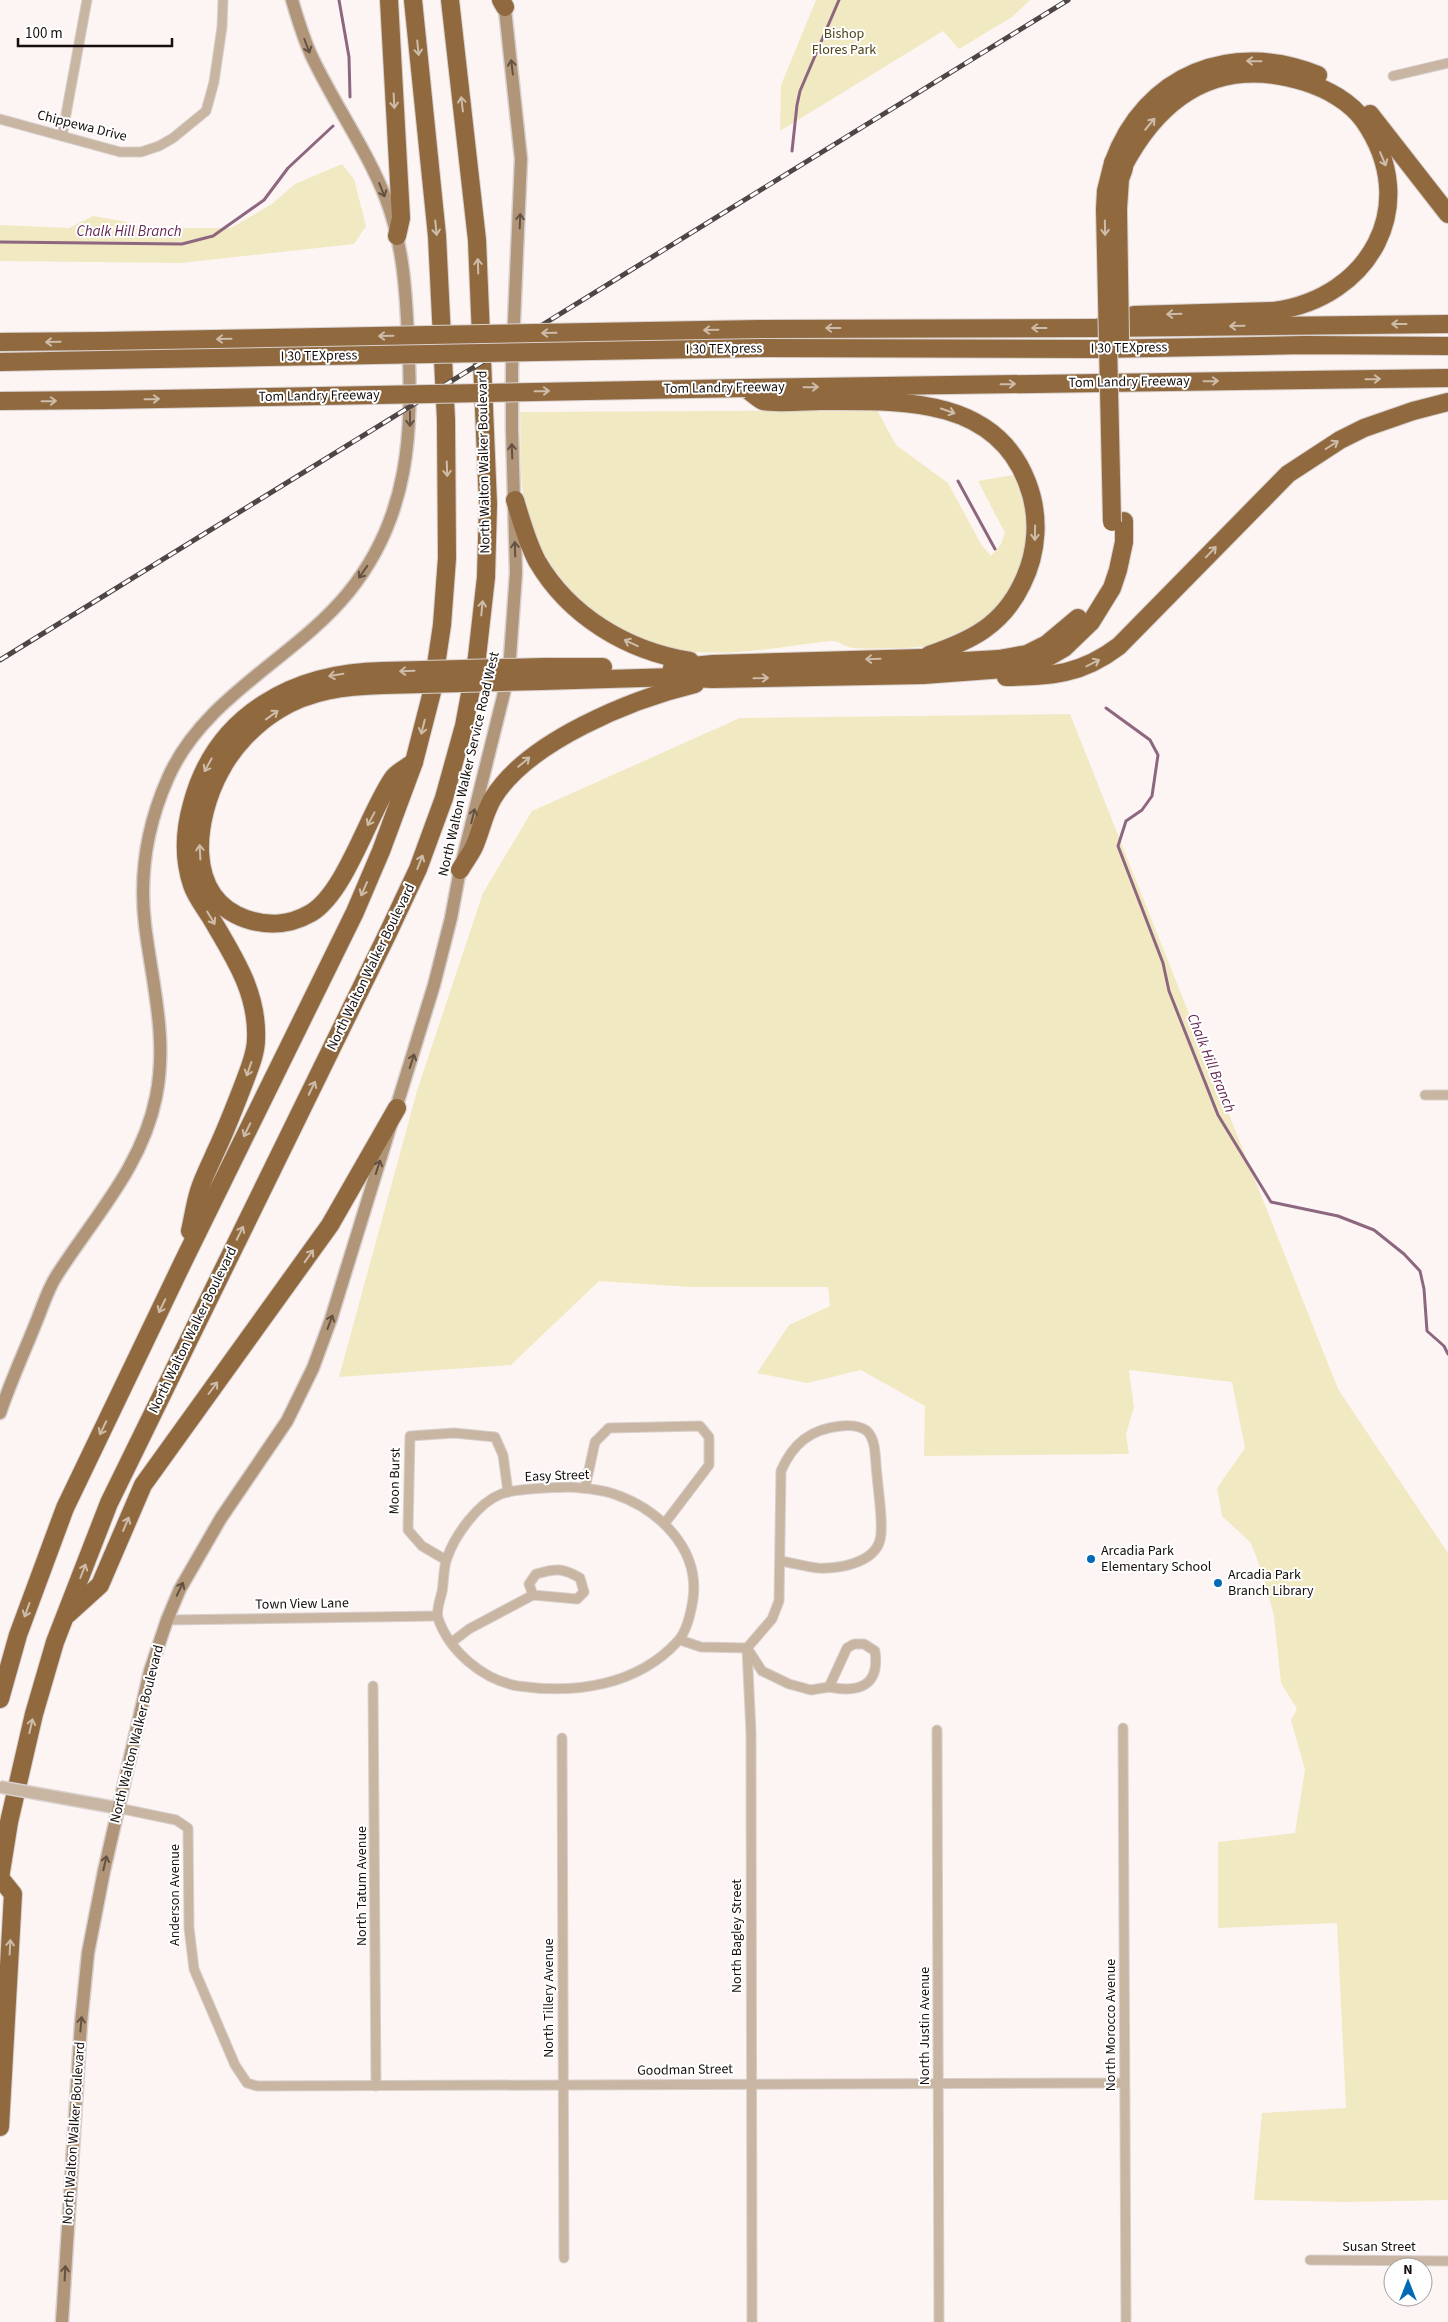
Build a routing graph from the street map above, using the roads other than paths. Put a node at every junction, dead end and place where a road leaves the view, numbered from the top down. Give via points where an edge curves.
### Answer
1 (87, 0) edge
2 (223, 0) edge
3 (292, 0) edge
4 (389, 0) edge
5 (413, 0) edge
6 (450, 0) edge
7 (503, 2) edge
8 (1448, 63) edge
9 (1393, 76) dead end
10 (0, 119) edge
11 (62, 136) junction
12 (1119, 164) junction
13 (1448, 214) edge
14 (397, 236) junction
15 (1448, 324) edge
16 (1097, 328) junction
17 (0, 342) edge
18 (1448, 346) edge
19 (0, 362) edge
20 (1448, 378) edge
21 (757, 392) junction
22 (0, 401) edge
23 (1448, 402) edge
24 (515, 500) junction
25 (922, 666) junction
26 (712, 672) junction
27 (383, 678) junction
28 (414, 762) junction
29 (460, 870) junction
30 (1448, 1095) edge
31 (1425, 1096) dead end
32 (397, 1108) junction
33 (183, 1262) junction
34 (0, 1413) edge
35 (585, 1488) junction
36 (508, 1492) junction
37 (665, 1523) junction
38 (446, 1560) junction
39 (781, 1561) junction
40 (533, 1595) junction
41 (65, 1616) junction
42 (437, 1616) junction
43 (167, 1620) junction
44 (680, 1640) junction
45 (452, 1642) junction
46 (746, 1648) junction
47 (373, 1686) dead end
48 (829, 1687) junction
49 (0, 1699) edge
50 (1123, 1728) dead end
51 (937, 1730) dead end
52 (562, 1738) dead end
53 (0, 1787) edge
54 (118, 1808) junction
55 (0, 1878) edge
56 (247, 2082) joint
57 (1124, 2082) junction
58 (751, 2083) junction
59 (939, 2083) junction
60 (563, 2085) junction
61 (376, 2086) junction
62 (0, 2127) edge
63 (564, 2258) dead end
64 (1310, 2260) dead end
65 (1448, 2261) edge
66 (62, 2322) edge
67 (752, 2322) edge
68 (939, 2322) edge
69 (1126, 2322) edge

1 - 11 street
2 - 11 street, Chippewa Drive via 214,82 206,112 173,138 141,152 120,152
3 -> 14 main road via 312,57 374,170
4 -> 14 highway via 401,218
5 -> 28 highway via 437,236 448,491 442,625 432,692
41 -> 6 highway, North Walton Walker Boulevard via 108,1503 418,869 444,798 464,726 477,657 486,577 488,504 477,240
24 -> 7 main road, North Walton Walker Service Road West via 512,368 521,159
8 - 9 street
10 - 11 street, Chippewa Drive
13 -> 12 highway via 1395,145 1351,96 1323,77 1287,64 1229,62 1197,71 1179,81 1138,115 1120,143
12 -> 16 highway via 1167,106 1189,91 1209,81 1238,74 1271,74 1317,86 1351,107 1363,120 1387,168 1387,212 1378,242 1368,259 1348,280 1324,297 1294,308 1274,311 1134,315
12 - 25 highway, bridge via 1118,522 1122,554 1112,588 1091,622 1064,648 1045,659 1017,668
14 -> 34 main road via 407,306 410,419 407,462 399,496 387,530 350,590 328,615 209,718 169,774 152,823 143,874 145,924 160,1028 156,1098 140,1146 122,1182 54,1279
15 -> 16 highway
16 -> 17 highway, bridge via 760,329
18 - 19 highway, I 30 TEXpress, bridge via 760,348
21 -> 20 highway, Tom Landry Freeway
22 -> 21 highway, Tom Landry Freeway, bridge
21 -> 25 highway via 924,404 948,410 986,430 1001,443 1023,472 1030,491 1036,532 1034,552 1017,595 986,630
25 -> 23 highway via 964,678 1046,676 1068,673 1099,660 1119,646 1288,474 1364,428
26 -> 24 highway via 656,654 601,628 580,612 560,594 536,560
29 -> 24 main road, North Walton Walker Service Road West via 510,657 516,573
25 - 26 highway
26 - 27 highway, bridge via 675,677 542,674
29 -> 26 highway via 473,849 492,799 519,767 535,754 630,704
28 -> 27 highway via 394,776 342,875 314,911 279,925 261,924 235,915 212,894 200,859 203,817 213,785 237,746 277,711 300,699
27 -> 33 highway via 357,672 330,676 305,683 265,703 220,745 195,791 185,837 186,862 193,888 248,985 256,1017 256,1041 232,1114 199,1190
28 -> 33 highway via 354,912
32 -> 29 main road, North Walton Walker Service Road West via 434,986
30 - 31 street
41 -> 32 highway via 100,1585 143,1485 330,1225
43 -> 32 main road, North Walton Walker Boulevard via 197,1557 287,1421 313,1368
33 -> 49 highway via 65,1508 18,1635
35 - 36 street, Easy Street
35 - 37 street, Easy Street via 615,1494
35 - 37 street via 596,1442 609,1428 700,1426 709,1437 709,1465
36 - 38 street, Easy Street via 484,1504 458,1532
36 - 38 street, Moon Burst via 503,1455 495,1437 454,1433 410,1436 408,1530 422,1546
37 - 44 street, Easy Street via 682,1543 695,1584 691,1612
38 - 42 street, Easy Street
39 - 39 street via 818,1568 835,1567 851,1564 875,1550 880,1539 879,1498 874,1446 866,1430 849,1425 818,1430 799,1442 788,1456 781,1471
39 - 46 street via 779,1601 772,1619
40 - 40 street via 577,1599 584,1592 580,1578 564,1570 549,1570 536,1574 529,1584
40 - 45 street
55 -> 41 highway, North Walton Walker Boulevard via 9,1822 34,1714
42 - 43 street, Town View Lane
42 - 45 street, Easy Street
43 - 54 main road, North Walton Walker Boulevard via 150,1671
44 - 45 street, Easy Street via 658,1658 618,1680 576,1690 500,1682 484,1674
44 - 46 street via 701,1647
46 - 48 street via 762,1671 789,1684 812,1690
46 - 58 street, North Bagley Street via 751,1733
47 - 61 street, North Tatum Avenue
48 - 48 street via 847,1690 863,1687 876,1668 875,1651 864,1644 846,1648
50 - 57 street, North Morocco Avenue
51 - 59 street, North Justin Avenue
52 - 60 street, North Tillery Avenue
53 - 54 street, Anderson Avenue, bridge
54 - 56 street, Anderson Avenue via 176,1820 188,1828 191,1959 235,2065
66 -> 54 main road, North Walton Walker Boulevard via 87,1961
62 -> 55 highway via 12,1894
56 - 61 street, Goodman Street via 269,2087
57 - 59 street, Goodman Street
57 - 69 street, North Morocco Avenue
58 - 59 street, Goodman Street
58 - 60 street, Goodman Street
58 - 67 street, North Bagley Street
59 - 68 street, North Justin Avenue
60 - 61 street, Goodman Street
60 - 63 street, North Tillery Avenue
64 - 65 street, Susan Street

